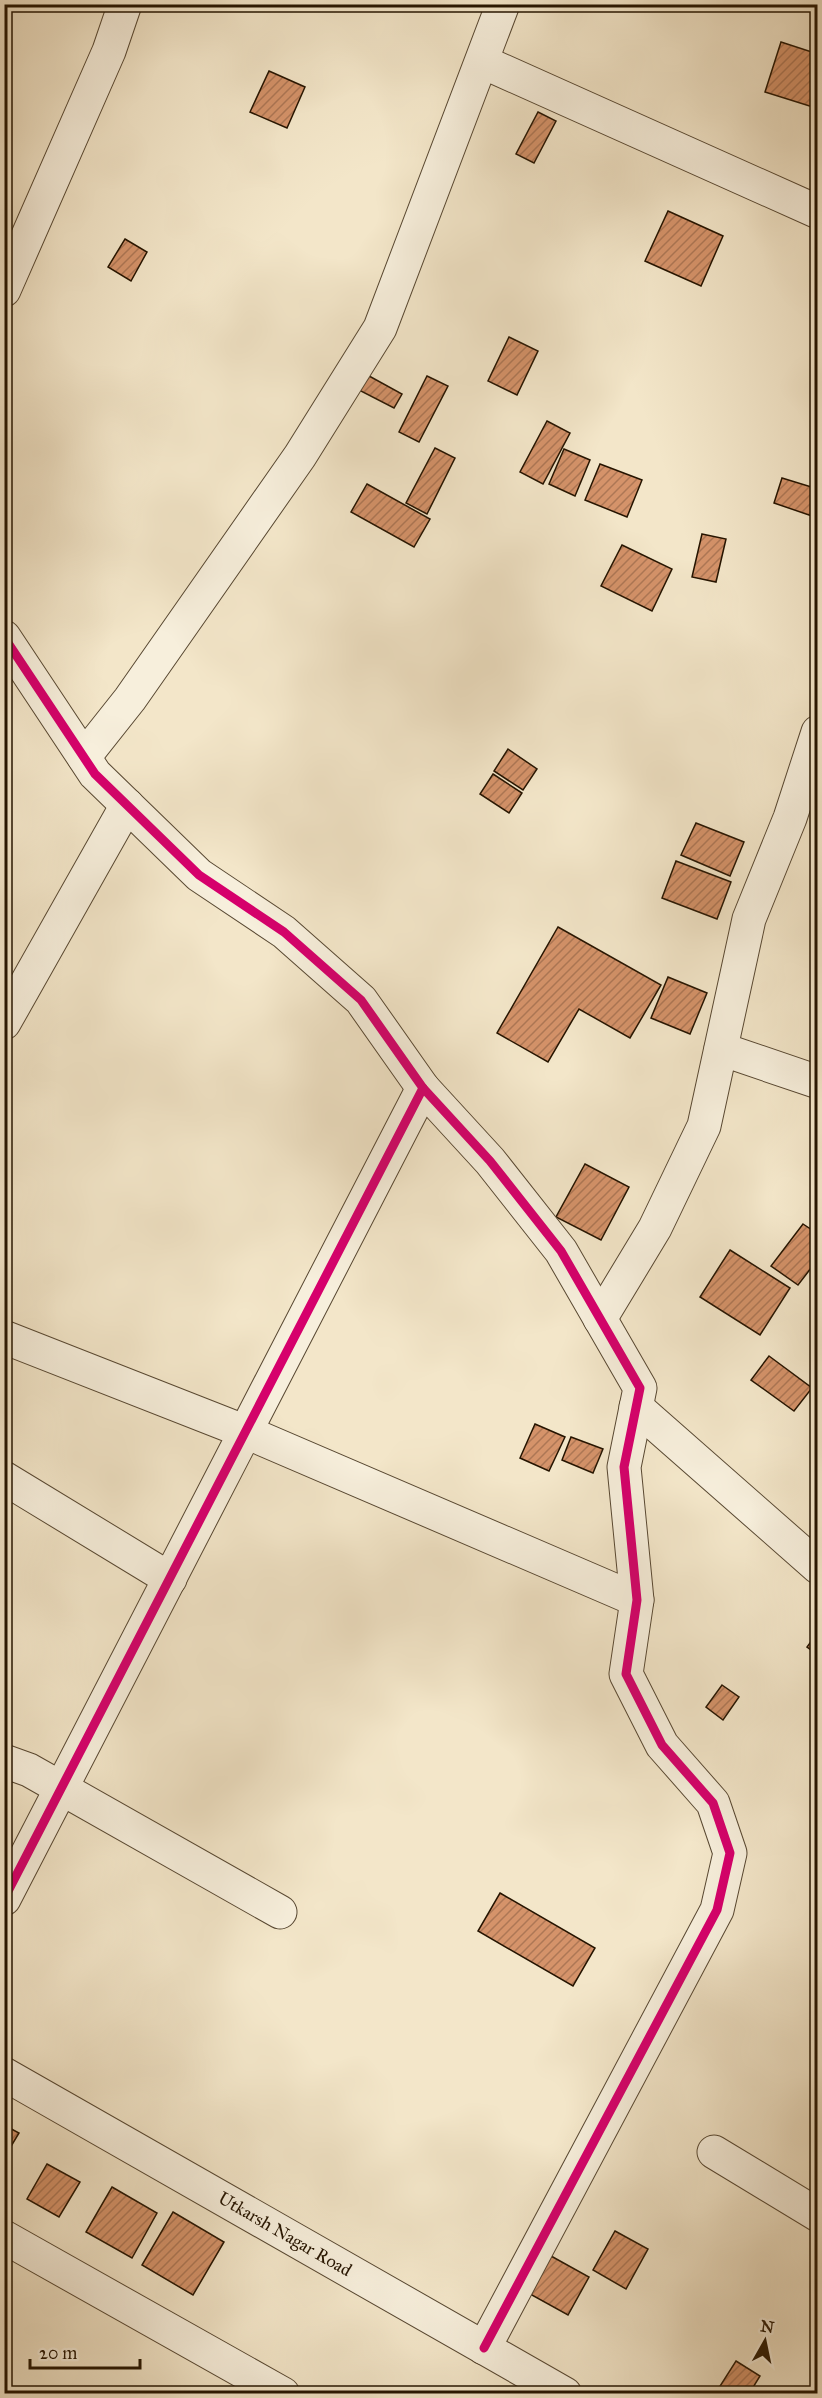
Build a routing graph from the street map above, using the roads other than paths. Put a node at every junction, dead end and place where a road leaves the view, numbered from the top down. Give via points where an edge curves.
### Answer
1 (125, 4) edge
2 (504, 4) edge
3 (483, 62) junction
4 (818, 212) edge
5 (4, 290) edge
6 (4, 638) edge
7 (818, 732) edge
8 (84, 757) junction
9 (127, 805) junction
10 (4, 1023) edge
11 (721, 1048) junction
12 (818, 1082) edge
13 (423, 1088) junction
14 (600, 1319) junction
15 (4, 1337) edge
16 (636, 1407) junction
17 (246, 1432) junction
18 (4, 1478) edge
19 (818, 1567) edge
20 (170, 1579) junction
21 (637, 1600) junction
22 (4, 1761) edge
23 (62, 1789) junction
24 (4, 1899) edge
25 (280, 1912) dead end
26 (4, 2074) edge
27 (714, 2152) dead end
28 (818, 2215) edge
29 (4, 2236) edge
30 (484, 2348) junction
31 (283, 2394) edge
32 (565, 2394) edge

1 - 5 street via 110,51
2 - 3 street
3 - 4 street
3 - 8 street via 380,328 300,456 130,699
6 - 8 street
7 - 11 street via 790,818 749,919
8 - 9 street via 95,774
9 - 10 street
9 - 13 street via 199,875 284,932 361,1000
11 - 12 street
11 - 14 street via 704,1126 655,1228
13 - 14 street via 490,1161 561,1251
13 - 17 street
14 - 16 street via 640,1388
15 - 17 street
16 - 19 street
16 - 21 street via 624,1467
17 - 20 street
17 - 21 street
18 - 20 street
20 - 23 street
21 - 30 street via 626,1674 662,1745 713,1803 730,1853 717,1910
22 - 23 street
23 - 24 street
23 - 25 street
26 - 30 street, Utkarsh Nagar Road
27 - 28 street
29 - 31 street
30 - 32 street, Utkarsh Nagar Road

